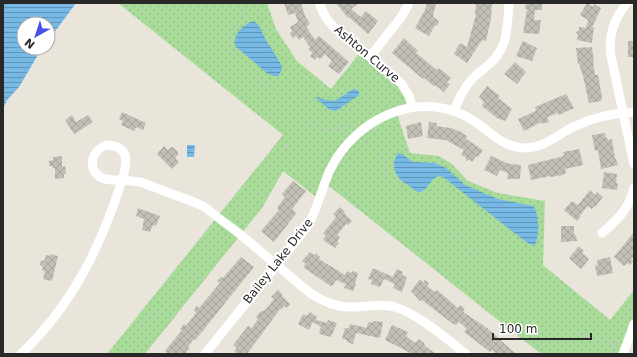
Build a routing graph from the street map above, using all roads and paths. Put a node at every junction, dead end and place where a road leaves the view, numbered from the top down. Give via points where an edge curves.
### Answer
1 (244, 3) edge
2 (318, 3) edge
3 (409, 3) edge
4 (509, 3) edge
5 (627, 3) edge
6 (370, 57) junction
7 (412, 107) junction
8 (454, 111) junction
9 (634, 112) edge
10 (623, 113) junction
11 (312, 121) junction
12 (360, 124) dead end
13 (368, 134) dead end
14 (634, 164) edge
15 (634, 188) edge
16 (228, 225) junction
17 (602, 233) dead end
18 (276, 266) junction
19 (634, 300) edge
20 (634, 324) edge
21 (614, 345) junction
22 (21, 354) edge
23 (126, 354) edge
24 (205, 354) edge
25 (466, 354) edge
26 (611, 354) edge
27 (623, 354) edge

1 - 11 path via 240,19 229,37 228,45 232,54 239,63
2 - 6 street, Ashton Curve via 331,24
3 - 6 street
4 - 8 street via 505,39 501,49 493,61 466,87
5 - 10 street via 615,21 610,44
6 - 7 street, Ashton Curve via 401,83
7 - 8 street, Bailey Lake Drive via 434,106
7 - 18 street, Bailey Lake Drive via 384,116 364,129 347,145 331,168 310,221
8 - 10 street, Bailey Lake Drive via 472,119 500,141 524,148 543,144 591,120
9 - 10 street, Bailey Lake Drive
10 - 14 street
11 - 12 path via 329,131
11 - 16 path via 292,137 274,164 263,189
13 - 21 path via 382,151 387,177 396,188 571,330
15 - 17 street via 626,209
16 - 18 street
16 - 22 street via 191,201 140,182 122,180 101,238 79,281 56,315
16 - 23 path via 192,283 144,324
18 - 24 street, Bailey Lake Drive
18 - 25 street via 310,293 329,303 343,307 394,307 406,312
19 - 21 path
20 - 27 street
21 - 26 path

